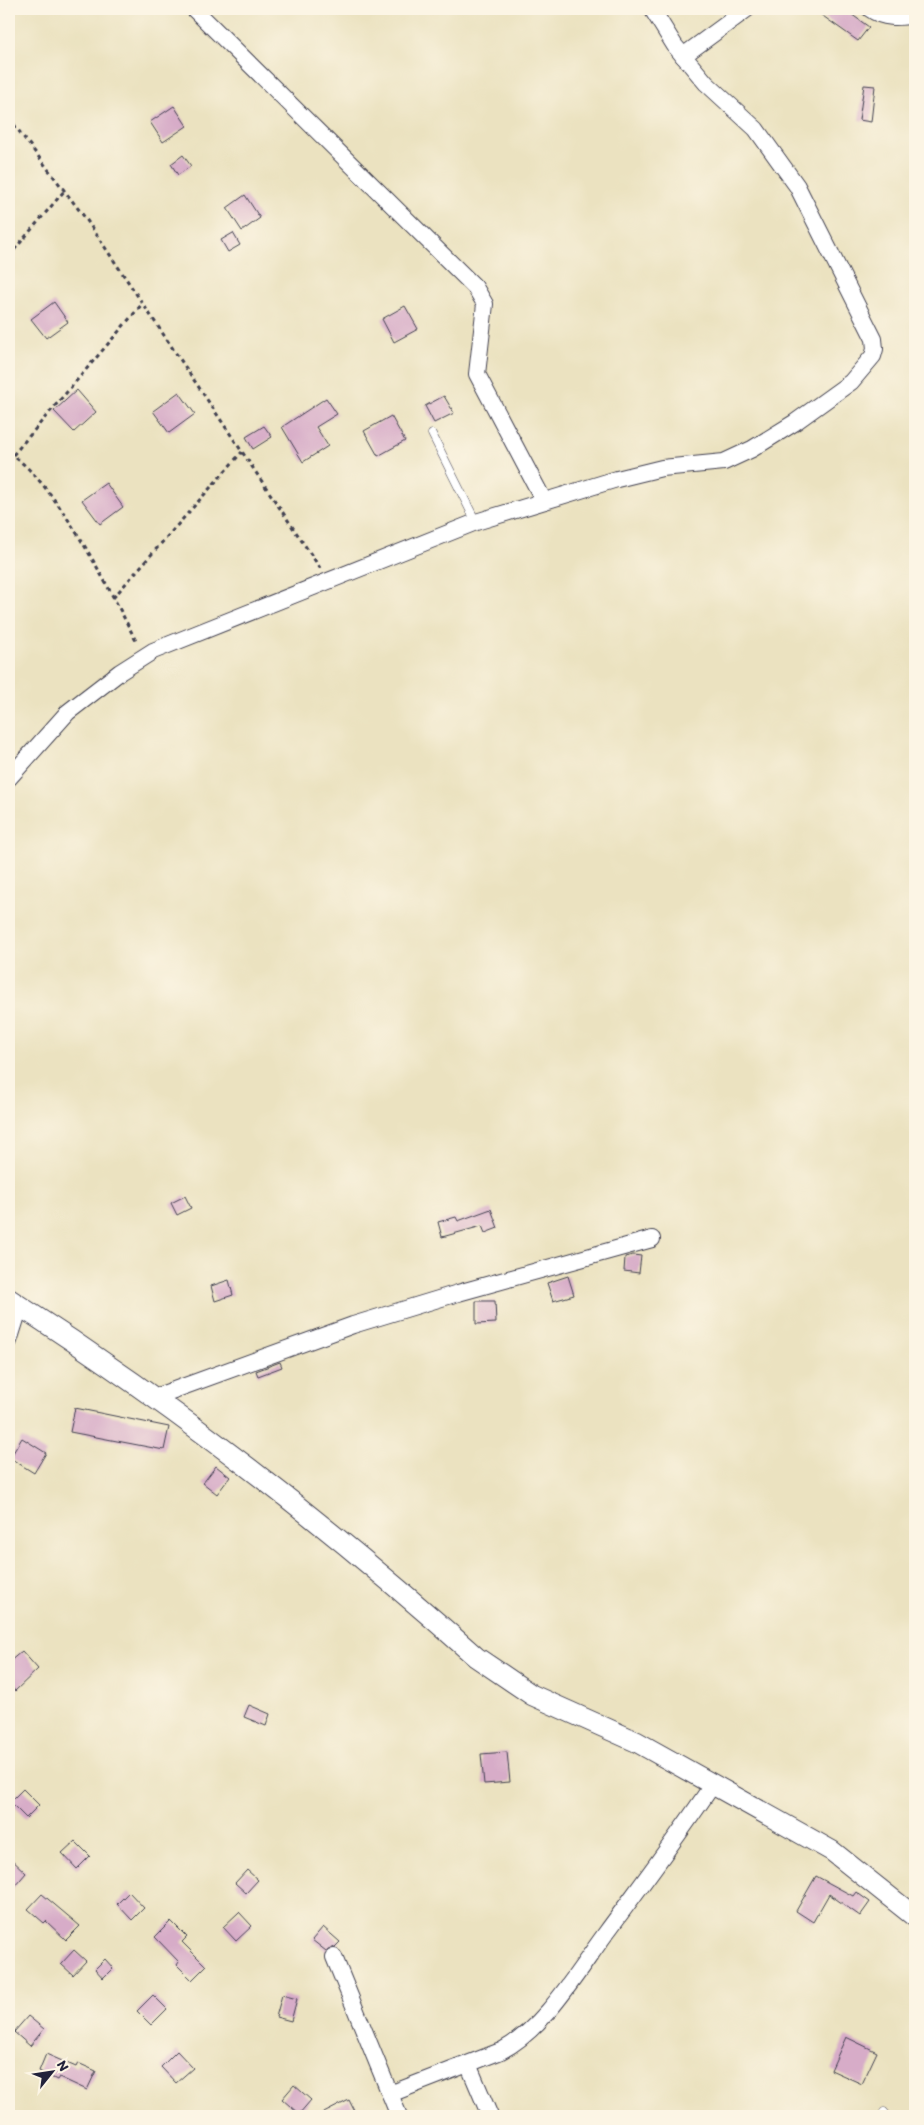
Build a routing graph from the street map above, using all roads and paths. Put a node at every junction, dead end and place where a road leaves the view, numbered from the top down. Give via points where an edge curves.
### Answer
1 (194, 9) edge
2 (652, 9) edge
3 (746, 9) edge
4 (870, 9) edge
5 (915, 15) edge
6 (683, 56) junction
7 (9, 118) edge
8 (65, 190) junction
9 (9, 256) edge
10 (143, 303) junction
11 (432, 434) dead end
12 (242, 452) junction
13 (9, 453) edge
14 (13, 456) junction
15 (544, 501) junction
16 (476, 522) junction
17 (329, 581) junction
18 (113, 598) junction
19 (144, 657) junction
20 (9, 778) edge
21 (652, 1239) dead end
22 (14, 1302) edge
23 (9, 1341) edge
24 (152, 1398) junction
25 (714, 1784) junction
26 (915, 1917) edge
27 (334, 1956) dead end
28 (468, 2064) junction
29 (390, 2094) junction
30 (399, 2116) edge
31 (490, 2116) edge

1 - 15 street via 475,287 485,304 477,374
2 - 6 street
3 - 6 street
4 - 5 street via 890,17
6 - 15 street via 706,83 756,129 797,186 874,339 875,349 866,367 824,403 752,449 724,462 662,468
7 - 8 path
8 - 9 path
8 - 10 path
10 - 12 path
10 - 14 path
11 - 16 lane
12 - 17 path
12 - 18 path
13 - 14 path
14 - 18 path via 31,472 54,502
15 - 16 street
16 - 17 street
17 - 19 street
18 - 19 path
19 - 20 street via 68,712
21 - 24 street via 353,1325
22 - 23 street
22 - 24 street
24 - 25 street via 291,1498 484,1662 532,1695 637,1742
25 - 26 street via 832,1851
25 - 28 street via 542,2018 513,2045
27 - 29 street
28 - 29 street
28 - 31 street
29 - 30 street

